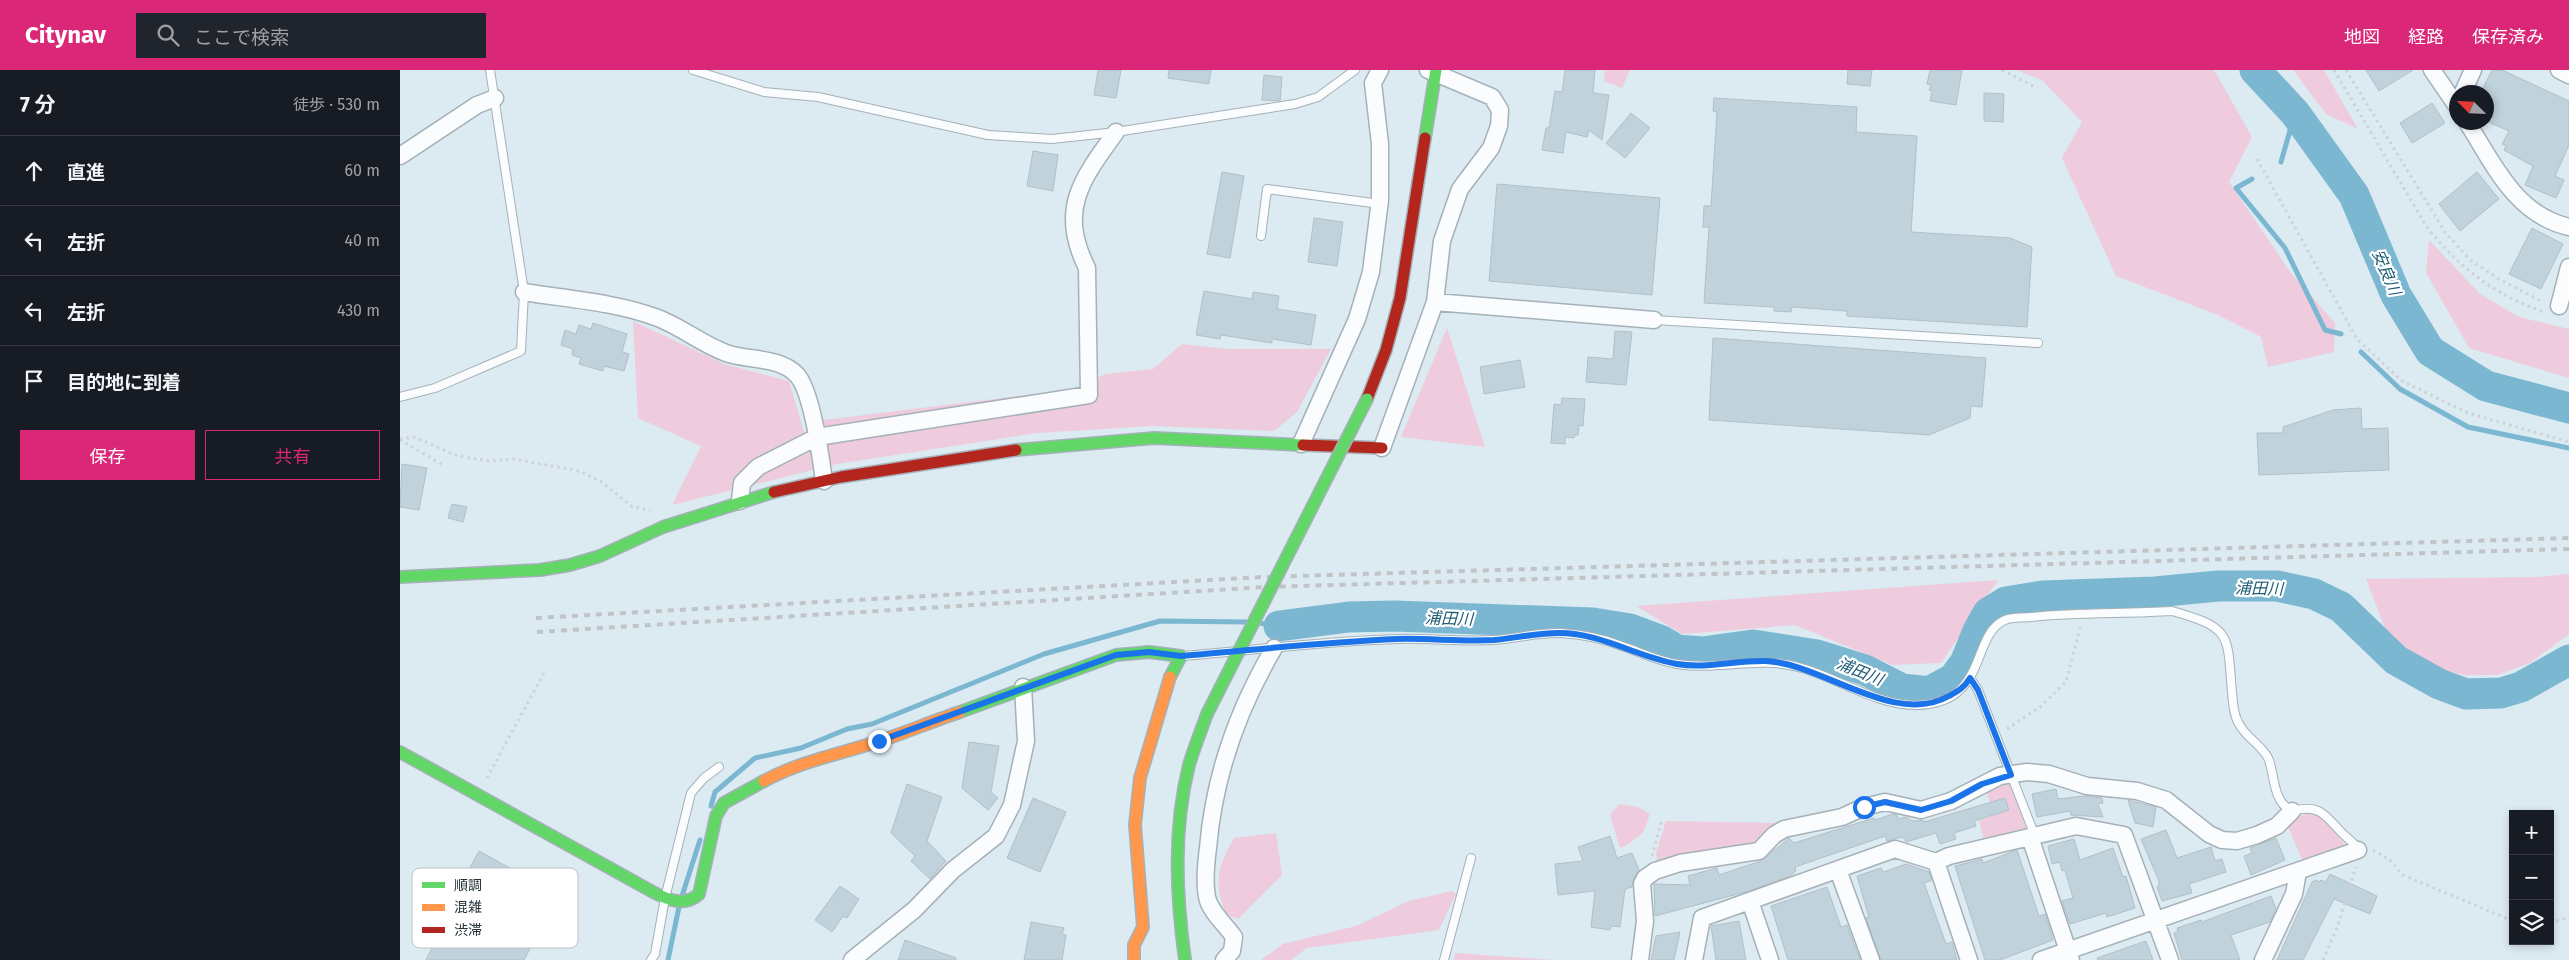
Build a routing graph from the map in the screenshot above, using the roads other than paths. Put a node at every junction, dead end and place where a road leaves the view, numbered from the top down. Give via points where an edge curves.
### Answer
1 (490, 70) edge
2 (693, 70) edge
3 (1355, 70) edge
4 (1380, 70) edge
5 (2432, 70) edge
6 (2473, 70) edge
7 (2559, 70) edge
8 (1433, 71) edge
9 (2569, 75) edge
10 (2466, 85) edge
11 (2449, 95) edge
12 (495, 98) junction
13 (2472, 130) edge
14 (1116, 132) junction
15 (400, 156) edge
16 (1380, 204) junction
17 (2569, 227) edge
18 (1261, 236) dead end
19 (2569, 267) edge
20 (524, 292) junction
21 (1435, 302) junction
22 (2554, 311) road end
23 (1654, 320) joint
24 (2038, 343) dead end
25 (400, 398) edge
26 (817, 437) junction
27 (1301, 444) junction
28 (1382, 448) joint
29 (824, 481) junction
30 (740, 501) junction
31 (400, 577) edge
32 (1274, 648) junction
33 (1181, 656) junction
34 (1970, 678) junction
35 (1023, 688) junction
36 (400, 752) edge
37 (720, 766) dead end
38 (2011, 775) junction
39 (2292, 811) junction
40 (2033, 836) junction
41 (2358, 850) joint
42 (1471, 858) dead end
43 (1936, 862) junction
44 (1838, 870) junction
45 (2298, 872) junction
46 (664, 898) junction
47 (1750, 901) junction
48 (2157, 922) junction
49 (2070, 955) edge
50 (651, 960) edge
51 (852, 960) edge
52 (1134, 960) edge
53 (1185, 960) edge
54 (1224, 960) edge
55 (1444, 960) edge
56 (1640, 960) edge
57 (1694, 960) edge
58 (1770, 960) edge
59 (1871, 960) edge
60 (1969, 960) edge
61 (2041, 960) edge
62 (2170, 960) edge
63 (2263, 960) edge

1 - 12 lane
2 - 14 lane via 764,92 818,98 988,135 1052,139
3 - 14 lane via 1318,97 1295,104
4 - 16 street via 1373,83 1380,144
5 - 11 street
6 - 10 street
7 - 9 street
8 - 21 street via 1492,97 1500,110 1500,126 1491,148 1460,189 1442,241
8 - 53 street, bridge via 1400,298 1386,350 1367,398 1208,714 1188,769 1175,861
12 - 15 street via 477,105
12 - 20 lane
13 - 17 street via 2510,190 2541,217
14 - 26 street via 1093,164 1075,201 1073,231 1087,268 1089,396
16 - 18 lane via 1267,189
16 - 27 street via 1371,272 1357,319
19 - 22 street
20 - 25 lane via 521,351 436,388
20 - 26 street via 656,317 726,353 782,365 798,376
21 - 23 street
21 - 28 street
23 - 24 lane
26 - 29 street
26 - 30 street via 758,467 742,483
27 - 28 street
27 - 29 street via 1154,438 1002,452
29 - 30 street
30 - 31 street via 570,565 540,570
32 - 33 lane
32 - 34 lane via 1398,639 1493,640 1561,633 1619,645 1678,664 1698,666 1766,661 1786,664 1861,692 1915,705 1940,700 1964,687
32 - 54 street via 1259,673 1231,737 1210,820 1207,898 1213,912 1234,937 1232,952
33 - 35 street via 1149,652 1116,655
33 - 52 street via 1166,686 1140,778 1135,825 1143,927 1134,945
34 - 38 lane via 1978,690
34 - 39 lane via 1985,643 2004,620 2172,611 2190,616 2221,631 2230,656 2233,710 2238,724 2264,751 2281,804
35 - 46 street via 879,741 780,772 724,803 716,816 699,894 689,902
35 - 51 street via 1026,741 1012,805 996,836 953,870 914,910
36 - 46 street
37 - 46 lane via 691,793
38 - 39 street via 2027,772 2049,774 2087,786 2112,787 2166,800 2209,834 2222,840 2237,841 2257,835 2277,826
38 - 40 lane
38 - 56 street via 1921,810 1885,802 1842,817 1784,829 1759,851 1680,863 1656,871 1642,884 1645,921
39 - 41 lane via 2307,807 2329,816
40 - 43 street
40 - 48 street via 2076,826 2124,835
40 - 49 street
41 - 45 street
42 - 55 lane
43 - 44 street via 1896,849
43 - 60 street
44 - 47 street
44 - 59 street
45 - 48 street
45 - 63 street via 2294,894
46 - 50 lane via 656,954
47 - 57 street via 1702,918
47 - 58 street
48 - 49 street
48 - 62 street
49 - 61 street

